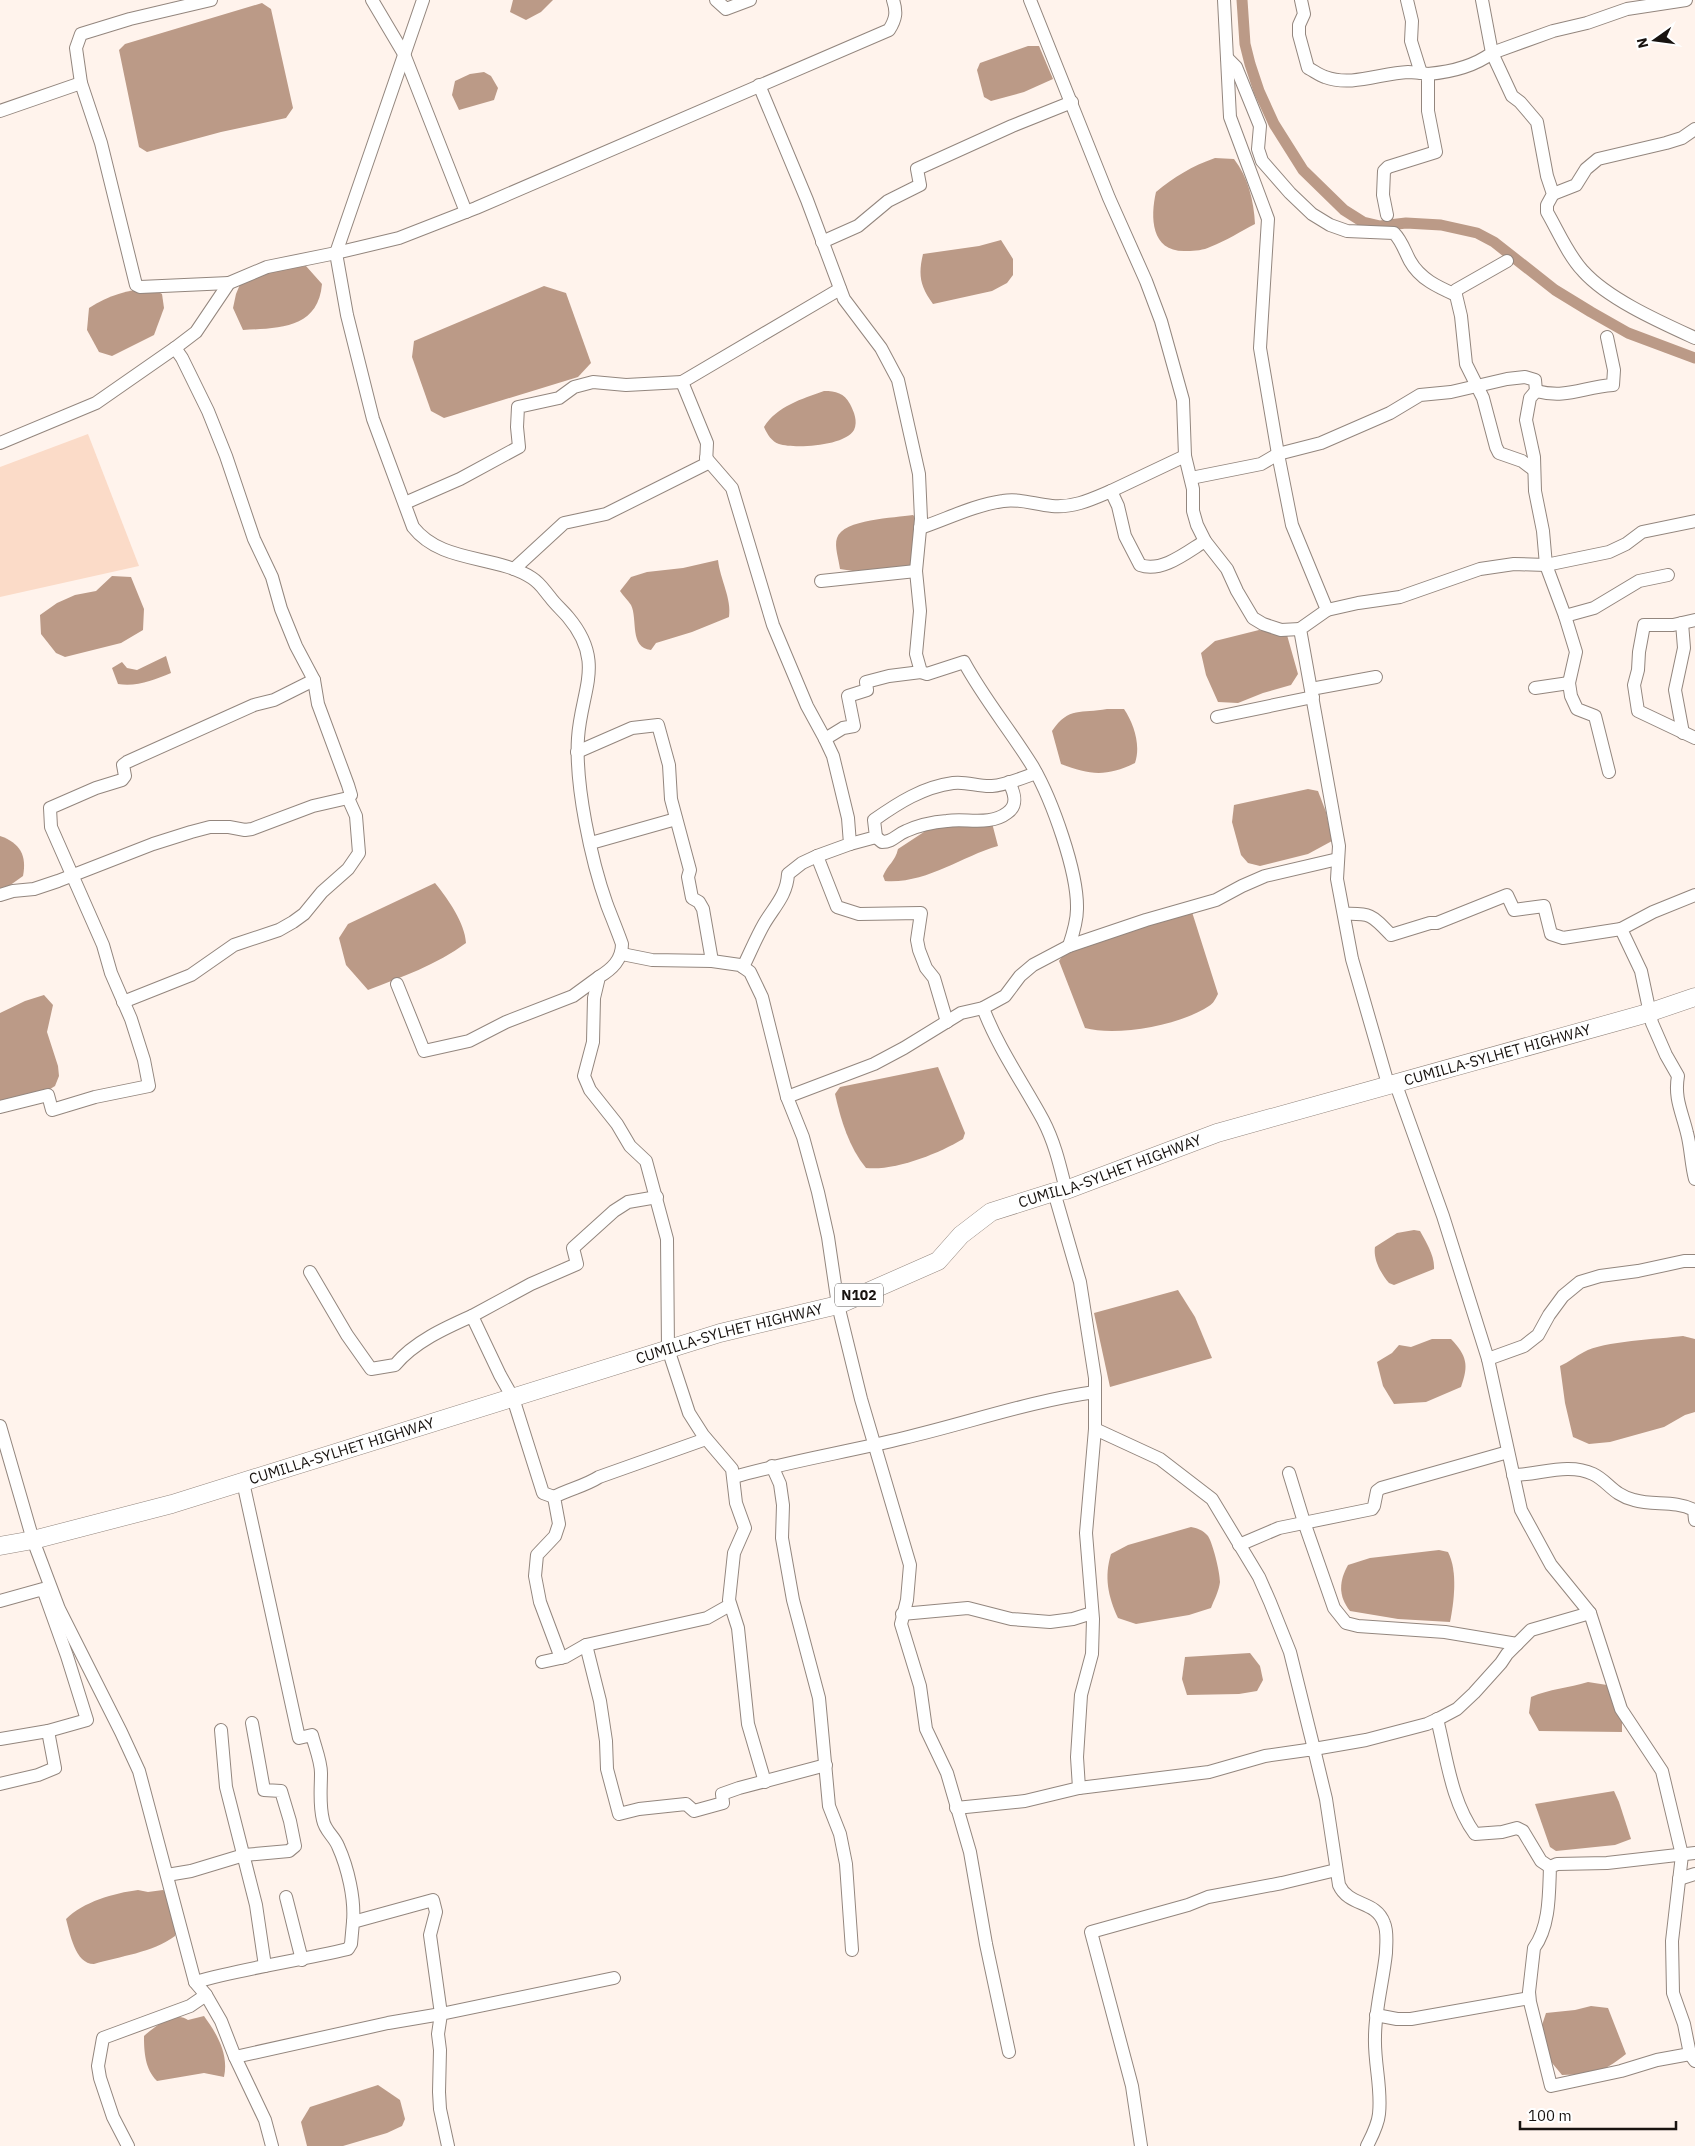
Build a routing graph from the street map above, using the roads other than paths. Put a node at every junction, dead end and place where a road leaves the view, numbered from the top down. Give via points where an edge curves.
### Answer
1 (211, 0) edge
2 (372, 0) edge
3 (423, 0) edge
4 (716, 0) edge
5 (750, 0) edge
6 (893, 0) edge
7 (1030, 0) edge
8 (1224, 0) edge
9 (1301, 0) edge
10 (1407, 0) edge
11 (1482, 0) edge
12 (1686, 0) edge
13 (1644, 3) edge
14 (1492, 53) junction
15 (404, 54) junction
16 (1228, 58) junction
17 (1424, 73) junction
18 (81, 82) junction
19 (760, 85) junction
20 (1072, 102) junction
21 (0, 111) edge
22 (1695, 129) edge
23 (1553, 194) junction
24 (466, 212) junction
25 (1387, 215) dead end
26 (822, 242) junction
27 (336, 253) junction
28 (1507, 261) dead end
29 (230, 283) junction
30 (840, 289) junction
31 (1456, 295) junction
32 (1607, 337) dead end
33 (1695, 338) edge
34 (175, 348) junction
35 (682, 382) junction
36 (1477, 386) junction
37 (1536, 391) junction
38 (0, 443) edge
39 (1278, 454) junction
40 (1185, 456) junction
41 (706, 458) junction
42 (1534, 470) junction
43 (1191, 478) junction
44 (1111, 491) junction
45 (405, 503) junction
46 (1695, 520) edge
47 (920, 528) junction
48 (1205, 542) junction
49 (1546, 565) junction
50 (514, 569) junction
51 (916, 571) junction
52 (1668, 575) dead end
53 (821, 581) dead end
54 (1327, 610) junction
55 (1565, 616) junction
56 (1695, 620) edge
57 (1682, 623) junction
58 (1300, 629) junction
59 (921, 672) junction
60 (1376, 677) dead end
61 (314, 680) junction
62 (1569, 683) junction
63 (1535, 688) dead end
64 (1312, 693) junction
65 (1217, 717) dead end
66 (1689, 735) edge
67 (825, 739) junction
68 (577, 752) junction
69 (1608, 772) dead end
70 (1036, 773) junction
71 (1009, 782) junction
72 (348, 798) junction
73 (676, 818) junction
74 (876, 837) junction
75 (591, 842) junction
76 (850, 844) junction
77 (817, 856) junction
78 (1338, 859) junction
79 (72, 876) junction
80 (0, 895) edge
81 (1695, 895) edge
82 (1344, 914) junction
83 (1620, 929) junction
84 (1069, 946) junction
85 (622, 954) junction
86 (712, 961) junction
87 (743, 967) junction
88 (599, 977) junction
89 (397, 984) dead end
90 (1695, 997) edge
91 (123, 1002) junction
92 (983, 1008) junction
93 (1648, 1013) junction
94 (947, 1022) junction
95 (1391, 1083) junction
96 (787, 1097) junction
97 (0, 1106) edge
98 (1695, 1179) edge
99 (1060, 1191) junction
100 (657, 1197) junction
101 (1695, 1262) edge
102 (310, 1272) dead end
103 (838, 1305) junction
104 (472, 1316) junction
105 (668, 1349) junction
106 (1488, 1359) junction
107 (1095, 1392) junction
108 (513, 1398) junction
109 (0, 1426) edge
110 (1095, 1429) junction
111 (706, 1439) junction
112 (874, 1444) junction
113 (1508, 1452) junction
114 (772, 1466) junction
115 (1289, 1472) dead end
116 (1513, 1476) junction
117 (734, 1478) junction
118 (242, 1482) junction
119 (554, 1498) junction
120 (1695, 1516) edge
121 (1304, 1522) junction
122 (32, 1540) junction
123 (1239, 1545) junction
124 (0, 1546) edge
125 (0, 1601) edge
126 (730, 1605) junction
127 (1092, 1613) junction
128 (1590, 1613) junction
129 (902, 1614) junction
130 (1517, 1644) junction
131 (586, 1645) junction
132 (561, 1658) junction
133 (542, 1662) dead end
134 (1437, 1720) junction
135 (252, 1723) dead end
136 (221, 1730) dead end
137 (48, 1731) junction
138 (0, 1739) edge
139 (1314, 1749) junction
140 (826, 1765) junction
141 (765, 1782) junction
142 (0, 1784) edge
143 (1079, 1788) junction
144 (956, 1808) junction
145 (1689, 1854) edge
146 (244, 1855) junction
147 (1550, 1867) junction
148 (1336, 1870) junction
149 (1695, 1874) edge
150 (167, 1875) junction
151 (1679, 1879) junction
152 (286, 1897) dead end
153 (353, 1922) junction
154 (852, 1950) dead end
155 (302, 1960) junction
156 (265, 1966) junction
157 (614, 1978) dead end
158 (195, 1982) junction
159 (206, 1995) junction
160 (1529, 1998) junction
161 (441, 2014) junction
162 (1376, 2015) junction
163 (1009, 2052) dead end
164 (235, 2057) junction
165 (1692, 2058) edge
166 (128, 2146) edge
167 (272, 2146) edge
168 (448, 2146) edge
169 (1141, 2146) edge
170 (1367, 2146) edge

1 - 18 street via 81,34 76,48
2 - 15 street
3 - 15 street
4 - 5 street via 726,9
6 - 19 street via 896,20 890,30
7 - 20 street
8 - 16 street
9 - 17 street via 1304,14 1299,35 1308,68 1338,80
10 - 17 street via 1412,22 1411,41
11 - 14 street
12 - 13 street
13 - 14 street via 1587,23 1553,30
14 - 17 street via 1458,70
14 - 23 street via 1512,96 1537,122
15 - 24 street
15 - 27 street
16 - 31 street via 1236,67 1260,126 1258,149 1262,161 1290,193 1312,214 1330,225 1347,231 1394,234 1424,278
16 - 39 street via 1230,117 1268,219 1260,348
17 - 25 street via 1436,152 1384,171 1383,195
18 - 21 street
18 - 29 street via 101,143 136,285
19 - 24 street
19 - 26 street
20 - 26 street via 917,169 920,185 888,202 858,226
20 - 40 street via 1108,198 1161,321 1183,400
22 - 23 street via 1666,143 1598,159 1586,169 1576,185
23 - 33 street via 1547,212 1582,270 1598,285 1641,311
24 - 27 street via 399,238
26 - 30 street
27 - 29 street via 267,267
27 - 45 street via 347,315 373,419
28 - 31 street via 1456,290
29 - 34 street via 196,332
30 - 35 street
30 - 47 street via 881,348 898,380 919,474
31 - 36 street via 1466,364
32 - 37 street via 1614,370 1613,385 1563,395
34 - 38 street via 96,403
34 - 61 street via 208,411 254,539 272,577 281,609
35 - 41 street via 707,443
35 - 45 street via 626,385 593,382 574,387 559,398 518,406 519,447 460,480
36 - 37 street via 1525,377 1535,380
36 - 39 street via 1420,395 1390,413 1321,443
36 - 42 street via 1484,398 1499,453 1522,461
37 - 42 street via 1530,398 1526,420
39 - 43 street via 1261,464
39 - 54 street via 1292,525
40 - 43 street
40 - 44 street
41 - 50 street via 706,464 606,514 564,522
41 - 67 street via 732,488 773,625 806,706
42 - 49 street
43 - 48 street via 1193,511
44 - 47 street via 1068,506 1003,500
44 - 48 street via 1125,536 1140,566 1146,568 1167,563
45 - 50 street via 413,527 436,547
46 - 49 street via 1642,532 1609,552
47 - 51 street
48 - 58 street via 1224,565 1253,618 1281,630
49 - 54 street via 1514,564 1480,569 1400,596
49 - 55 street
50 - 68 street via 542,586 579,631 583,641 589,681
51 - 53 street
51 - 59 street via 920,611 916,654
52 - 55 street via 1639,581 1594,608
54 - 58 street
55 - 62 street via 1576,652
56 - 57 street
57 - 66 street via 1684,648 1675,690
57 - 66 street via 1644,625 1634,685 1638,711
58 - 64 street
59 - 67 street via 866,682 867,690 848,696 854,726 843,728
59 - 70 street via 927,674 964,662 980,692 996,709
60 - 64 street
61 - 72 street via 318,704 351,795
61 - 79 street via 127,762 123,765 125,776 122,780 50,808 51,827
62 - 63 street
62 - 69 street via 1578,709 1595,716
64 - 65 street
64 - 78 street via 1339,846
67 - 76 street via 833,756 848,818
68 - 73 street via 627,729 652,724 658,726 669,765
68 - 75 street
70 - 71 street
70 - 84 street via 1062,838 1077,893 1076,922
71 - 74 street via 991,786 953,783 924,790 874,820
71 - 74 street via 1015,793 1014,802 1006,814 976,821 946,821 904,831 889,842 882,842
72 - 79 street via 313,806 252,829 216,827 191,832
72 - 91 street via 356,816 359,853 348,869 322,892 304,914 279,930 234,944 190,975
73 - 75 street
73 - 86 street via 690,870 692,898 703,909
74 - 76 street
75 - 85 street via 595,866 622,944
76 - 77 street
77 - 87 street via 788,874 780,902 765,923
77 - 94 street via 837,907 859,914 921,913 917,940 919,950 934,978
78 - 82 street via 1337,879
78 - 84 street via 1265,876 1216,900
79 - 80 street via 34,889
79 - 91 street via 103,945
81 - 83 street
82 - 83 street via 1366,913 1392,935 1437,923 1507,895 1514,910 1544,906 1551,934 1569,938
82 - 95 street via 1352,959
83 - 93 street via 1641,972
84 - 92 street via 1033,965 1005,996
85 - 86 street via 652,960
85 - 88 street via 611,970
86 - 87 street
87 - 96 street via 750,972 762,997
88 - 89 street via 572,996 506,1022 469,1041 424,1050
88 - 100 street via 594,998 593,1042 584,1076 590,1090 630,1146 646,1162
90 - 93 highway, CUMILLA-SYLHET HIGHWAY / N102
91 - 97 street via 144,1060 149,1086 94,1097 52,1110 48,1095
92 - 94 street via 960,1013
92 - 99 street via 1056,1150
93 - 95 highway, CUMILLA-SYLHET HIGHWAY / N102
93 - 98 street via 1678,1076 1677,1101 1687,1132
94 - 96 street via 874,1064
95 - 99 highway, CUMILLA-SYLHET HIGHWAY / N102 via 1217,1133
95 - 106 street via 1443,1216
96 - 103 street via 818,1192
99 - 103 highway, CUMILLA-SYLHET HIGHWAY / N102 via 991,1212 961,1235 938,1261
99 - 107 street via 1080,1282
100 - 104 street via 628,1202 614,1210 573,1248 577,1264
100 - 105 street via 668,1239
101 - 106 street via 1684,1261 1580,1282 1563,1296 1538,1335 1524,1346
102 - 104 street via 351,1342 371,1369 395,1365 404,1354 421,1343
103 - 105 highway, CUMILLA-SYLHET HIGHWAY / N102
103 - 112 street
104 - 108 street
105 - 108 highway, CUMILLA-SYLHET HIGHWAY / N102
105 - 111 street via 689,1413
106 - 113 street
107 - 110 street
107 - 112 street via 1038,1401 988,1417
108 - 118 highway, CUMILLA-SYLHET HIGHWAY / N102
108 - 119 street via 543,1493
109 - 122 street
110 - 123 street via 1160,1459 1212,1499
110 - 127 street via 1086,1533
111 - 117 street via 732,1469
111 - 119 street via 599,1477
112 - 114 street
112 - 129 street via 910,1565 907,1600
113 - 116 street
113 - 121 street via 1381,1488 1372,1509
114 - 117 street
114 - 140 street via 780,1484 782,1538 792,1600 820,1698
115 - 121 street
116 - 120 street via 1567,1468 1586,1471 1631,1500 1684,1505 1694,1510
116 - 128 street via 1520,1510 1551,1565
117 - 126 street via 736,1504 745,1528 734,1553
118 - 122 highway, CUMILLA-SYLHET HIGHWAY / N102 via 172,1504
118 - 153 street via 299,1738 312,1736 321,1772 323,1821 338,1846 344,1864 354,1910
119 - 132 street via 559,1524 555,1536 537,1556 535,1576 538,1595
121 - 123 street via 1279,1528
121 - 130 street via 1334,1608 1346,1623 1445,1632
122 - 124 highway, CUMILLA-SYLHET HIGHWAY / N102
122 - 150 street via 59,1609 139,1771
123 - 139 street via 1259,1577 1290,1652
125 - 137 street via 43,1589 49,1605 87,1720
126 - 131 street via 707,1618
126 - 141 street via 738,1628 748,1724
127 - 129 street via 1050,1622 1011,1619 968,1608
127 - 143 street via 1092,1654 1081,1695 1078,1729
128 - 130 street via 1531,1630
128 - 145 street via 1621,1709 1662,1771
129 - 144 street via 901,1624 920,1686 926,1729 947,1773
130 - 134 street via 1474,1693 1457,1709
131 - 132 street
131 - 141 street via 600,1702 608,1769 619,1814 686,1804 694,1811 723,1803 722,1794 729,1791
132 - 133 street
134 - 139 street via 1366,1740
134 - 147 street via 1464,1820 1475,1834 1517,1828 1523,1831 1541,1861
135 - 146 street via 264,1790 281,1791 295,1846 290,1851
136 - 146 street via 226,1787
137 - 138 street
137 - 142 street via 55,1768
139 - 143 street via 1265,1756 1209,1772
139 - 148 street via 1326,1799
140 - 141 street
140 - 154 street via 829,1806 840,1834 846,1864
143 - 144 street via 1025,1801
144 - 163 street via 970,1852
145 - 147 street
145 - 151 street
146 - 150 street
146 - 156 street
147 - 160 street via 1548,1904 1534,1948
148 - 162 street via 1344,1894 1372,1907 1384,1921 1385,1959
148 - 169 street via 1208,1897 1091,1932 1132,2086
149 - 151 street
150 - 158 street
151 - 165 street via 1672,1941 1674,1993
152 - 155 street
153 - 155 street via 348,1949
153 - 161 street via 433,1900 436,1912 430,1935
155 - 156 street
156 - 158 street
157 - 161 street
158 - 159 street
159 - 164 street via 221,2021
159 - 166 street via 190,2006 103,2038 98,2066 100,2078 113,2117
160 - 162 street via 1411,2019
160 - 165 street via 1550,2086 1656,2060
161 - 164 street
161 - 168 street via 439,2092
162 - 170 street via 1374,2038 1379,2114
164 - 167 street via 266,2120

